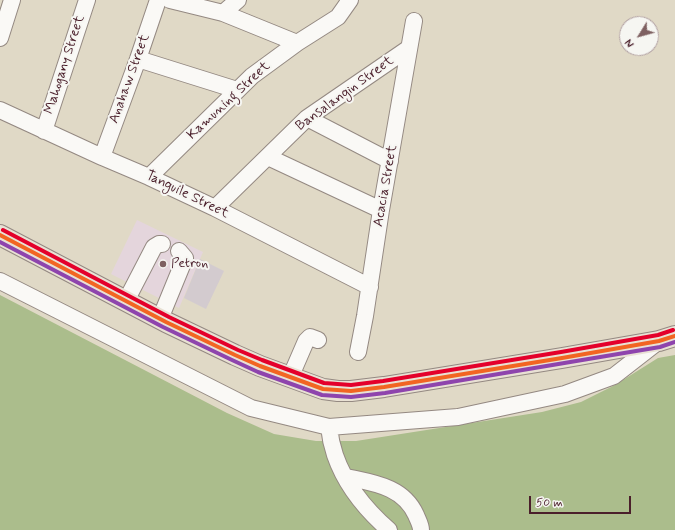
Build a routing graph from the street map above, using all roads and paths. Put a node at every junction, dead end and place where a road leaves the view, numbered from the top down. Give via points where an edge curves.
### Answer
1 (12, 0) edge
2 (87, 0) edge
3 (158, 0) edge
4 (170, 0) edge
5 (238, 0) edge
6 (350, 0) edge
7 (223, 13) junction
8 (414, 21) dead end
9 (0, 38) edge
10 (297, 43) junction
11 (409, 48) junction
12 (138, 59) junction
13 (237, 90) junction
14 (0, 110) edge
15 (307, 118) junction
16 (44, 130) junction
17 (268, 157) junction
18 (102, 158) junction
19 (390, 162) junction
20 (150, 177) junction
21 (215, 208) junction
22 (381, 210) junction
23 (0, 235) edge
24 (162, 244) dead end
25 (179, 251) dead end
26 (0, 280) edge
27 (370, 287) junction
28 (126, 301) junction
29 (160, 319) junction
30 (667, 339) edge
31 (318, 340) dead end
32 (358, 352) dead end
33 (290, 378) junction
34 (329, 427) junction
35 (346, 477) junction
36 (389, 530) edge
37 (421, 530) edge

1 - 9 street
2 - 16 street, Mahogany Street
3 - 12 street, Anahaw Street
4 - 7 street
5 - 7 street
6 - 10 street, Kamuning Street via 338,17
7 - 10 street
8 - 11 street, Acacia Street
10 - 13 street, Kamuning Street
11 - 15 street, Bansalangin Street
11 - 19 street, Acacia Street
12 - 13 street
12 - 18 street, Anahaw Street
13 - 20 street, Kamuning Street
14 - 16 street, Tanguile Street
15 - 17 street, Bansalangin Street
15 - 19 street
16 - 18 street, Tanguile Street
17 - 21 street, Bansalangin Street
17 - 22 street
18 - 20 street, Tanguile Street
19 - 22 street, Acacia Street
20 - 21 street, Tanguile Street
21 - 27 street, Tanguile Street
22 - 27 street, Acacia Street
23 - 28 main road
24 - 28 street via 154,247
25 - 29 street via 185,258
26 - 34 street via 251,408
27 - 32 street, Acacia Street
28 - 29 main road
29 - 33 main road via 235,356
30 - 33 main road via 372,389 323,389
30 - 34 street via 614,376 565,394 458,417
31 - 33 street via 310,337 306,341
34 - 35 street via 335,456
35 - 36 street via 373,516
35 - 37 street via 374,483 404,497 414,510

